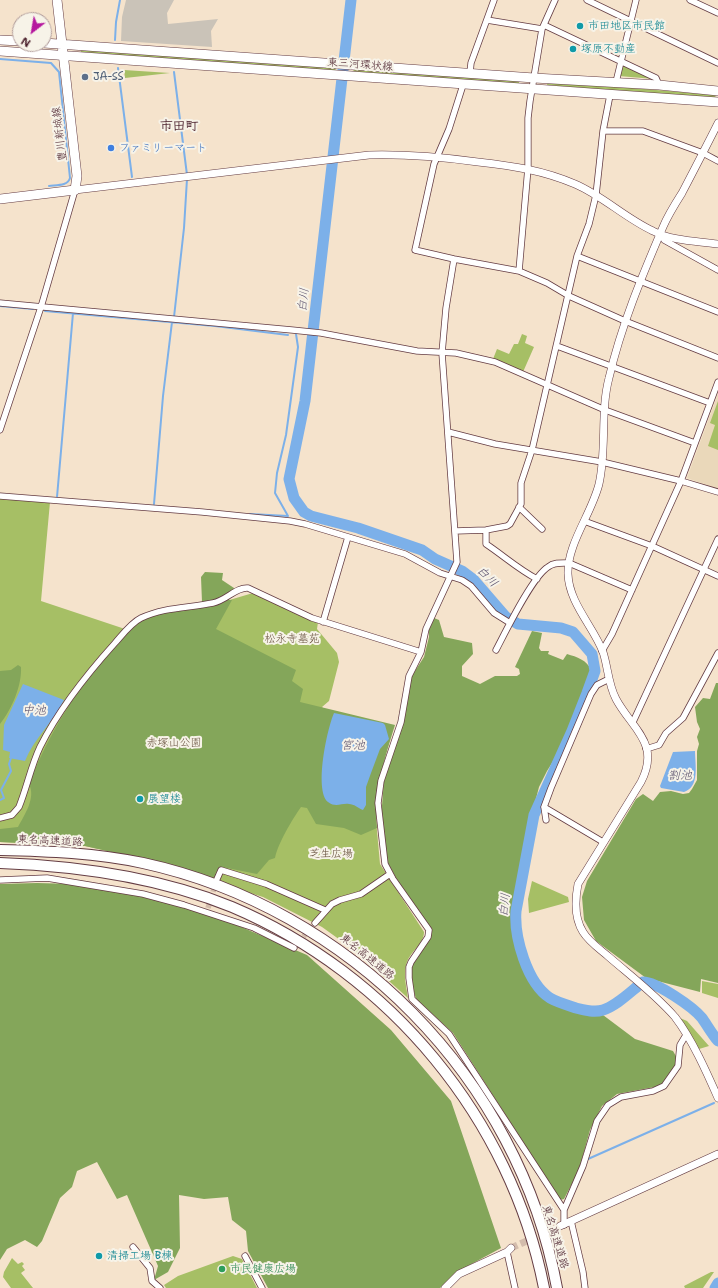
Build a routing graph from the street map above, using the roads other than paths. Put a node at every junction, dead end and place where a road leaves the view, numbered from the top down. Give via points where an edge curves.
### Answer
1 (57, 0) edge
2 (494, 0) edge
3 (555, 0) edge
4 (588, 0) edge
5 (636, 0) edge
6 (690, 0) edge
7 (718, 13) edge
8 (487, 20) junction
9 (630, 21) junction
10 (543, 27) junction
11 (0, 40) edge
12 (12, 41) edge
13 (52, 43) edge
14 (63, 44) junction
15 (0, 51) edge
16 (64, 56) junction
17 (621, 61) junction
18 (718, 63) edge
19 (470, 73) junction
20 (534, 78) junction
21 (616, 82) junction
22 (659, 84) junction
23 (463, 85) junction
24 (532, 88) junction
25 (718, 91) edge
26 (610, 95) junction
27 (718, 102) edge
28 (718, 123) edge
29 (603, 131) junction
30 (703, 153) junction
31 (438, 156) junction
32 (718, 161) edge
33 (528, 168) junction
34 (75, 190) junction
35 (596, 195) junction
36 (0, 199) edge
37 (661, 234) junction
38 (718, 244) edge
39 (577, 256) junction
40 (454, 260) junction
41 (718, 270) edge
42 (519, 271) junction
43 (640, 281) junction
44 (569, 296) junction
45 (0, 303) edge
46 (41, 307) junction
47 (718, 312) edge
48 (625, 321) junction
49 (557, 346) junction
50 (442, 353) junction
51 (718, 358) edge
52 (612, 366) junction
53 (718, 382) edge
54 (548, 384) junction
55 (710, 403) junction
56 (605, 410) junction
57 (0, 430) edge
58 (448, 432) junction
59 (695, 444) junction
60 (532, 450) junction
61 (602, 462) junction
62 (681, 481) junction
63 (718, 492) edge
64 (0, 496) edge
65 (519, 507) junction
66 (584, 521) junction
67 (486, 530) junction
68 (542, 530) dead end
69 (455, 531) junction
70 (348, 537) junction
71 (718, 539) edge
72 (652, 546) junction
73 (569, 563) junction
74 (704, 569) junction
75 (451, 575) junction
76 (718, 576) edge
77 (537, 579) junction
78 (632, 590) junction
79 (323, 622) junction
80 (510, 623) junction
81 (496, 650) dead end
82 (602, 651) junction
83 (421, 652) junction
84 (718, 653) edge
85 (609, 679) junction
86 (633, 722) junction
87 (646, 749) junction
88 (544, 807) junction
89 (0, 818) edge
90 (546, 820) dead end
91 (603, 842) junction
92 (0, 850) edge
93 (0, 863) edge
94 (390, 874) junction
95 (217, 879) tunnel mouth
96 (0, 880) edge
97 (325, 910) junction
98 (315, 923) tunnel mouth
99 (294, 948) dead end
100 (686, 1035) junction
101 (718, 1098) edge
102 (718, 1154) edge
103 (564, 1210) junction
104 (571, 1221) junction
105 (562, 1226) joint
106 (133, 1247) dead end
107 (509, 1250) joint
108 (245, 1256) dead end
109 (160, 1288) edge
110 (262, 1288) edge
111 (445, 1288) edge
112 (515, 1288) edge
113 (544, 1288) edge
114 (557, 1288) edge
115 (585, 1288) edge

1 - 14 main road, 豊川新城線
2 - 8 street
3 - 10 street
4 - 9 street
5 - 9 street
6 - 7 street
8 - 10 street
8 - 19 street via 471,63
9 - 17 street
9 - 18 street
10 - 17 street
10 - 20 street
11 - 12 main road
13 - 14 main road, 東三河環状線
14 - 16 main road, 豊川新城線
14 - 19 main road, 東三河環状線
15 - 16 main road, 東三河環状線
16 - 23 main road, 東三河環状線
16 - 34 main road, 豊川新城線 via 77,176
17 - 21 street
17 - 22 street via 656,78
19 - 20 main road, 東三河環状線
20 - 21 main road, 東三河環状線
20 - 24 street
21 - 22 main road, 東三河環状線
22 - 25 main road, 東三河環状線
23 - 24 main road, 東三河環状線
23 - 31 street
24 - 26 main road, 東三河環状線
24 - 33 street via 528,118
26 - 27 main road, 東三河環状線
26 - 29 street
28 - 30 street
29 - 30 street via 643,131
29 - 35 street
30 - 32 street
30 - 37 street
31 - 33 street
31 - 34 street via 369,155
31 - 40 street via 414,250
33 - 35 street via 552,175
33 - 42 street
34 - 36 main road
34 - 46 street
35 - 37 street via 652,231
35 - 39 street
37 - 38 street
37 - 41 street via 664,240
37 - 43 street
39 - 43 street
39 - 44 street
40 - 42 street
40 - 50 street
42 - 44 street
43 - 47 street
43 - 48 street
44 - 48 street
44 - 49 street
45 - 46 street
46 - 50 street via 319,333 417,351
46 - 57 street
48 - 51 street
48 - 52 street
49 - 52 street
49 - 54 street
50 - 54 street via 495,362
50 - 58 street
52 - 55 street
52 - 56 street via 606,390
53 - 55 street
54 - 56 street
54 - 60 street
55 - 59 street
56 - 59 street
56 - 61 street
58 - 60 street
58 - 69 street
59 - 62 street
60 - 61 street
60 - 65 street via 521,483 522,499
61 - 62 street
61 - 66 street via 596,494
62 - 63 street
62 - 72 street
64 - 70 street via 290,521
65 - 67 street via 510,524
65 - 68 street
66 - 72 street
66 - 73 street
67 - 69 street
67 - 77 street via 486,544 509,559 514,566
69 - 75 street via 457,562
70 - 75 street via 405,554
70 - 79 street
71 - 74 street
72 - 74 street
72 - 78 street
73 - 77 street via 548,566
73 - 78 street
73 - 82 street via 568,575 572,593
74 - 76 street
74 - 86 street
75 - 80 street via 471,586 494,613
75 - 83 street via 426,629
77 - 80 street
78 - 82 street
79 - 83 street
79 - 89 street via 248,588 240,589 219,602 182,607 148,615 136,621 95,665 72,696 41,746 19,807 12,815
80 - 81 street
82 - 85 street
83 - 94 street via 408,676 401,722 380,790 379,821
84 - 87 street via 683,718 666,733 659,745
85 - 86 street via 616,698
85 - 88 street via 597,685 591,694
86 - 87 street via 643,738
87 - 91 street via 644,776
88 - 90 street
88 - 91 street
91 - 100 street via 578,884 575,902 577,918 583,932 674,1016
92 - 114 highway, 東名高速道路 via 103,856 180,873 265,906 305,927 350,958 399,999 440,1043 490,1113 518,1165 530,1194
93 - 113 highway via 49,865 111,873 196,894 266,923 323,956 350,977 377,999 428,1051 479,1120 517,1199
94 - 97 street via 361,894 340,900
94 - 103 street via 429,930 428,937 409,967 412,999 449,1034
95 - 97 street via 221,870 231,871
96 - 99 street via 47,878 143,894 207,910 254,928
97 - 98 street
100 - 101 street
100 - 103 street via 680,1045 678,1066 664,1086 642,1094 624,1096 608,1105 594,1129 583,1166
102 - 104 street
103 - 105 street
104 - 105 street
104 - 115 street
106 - 109 street via 150,1268 152,1281
107 - 111 street via 465,1270 453,1278
107 - 112 street
108 - 110 street

